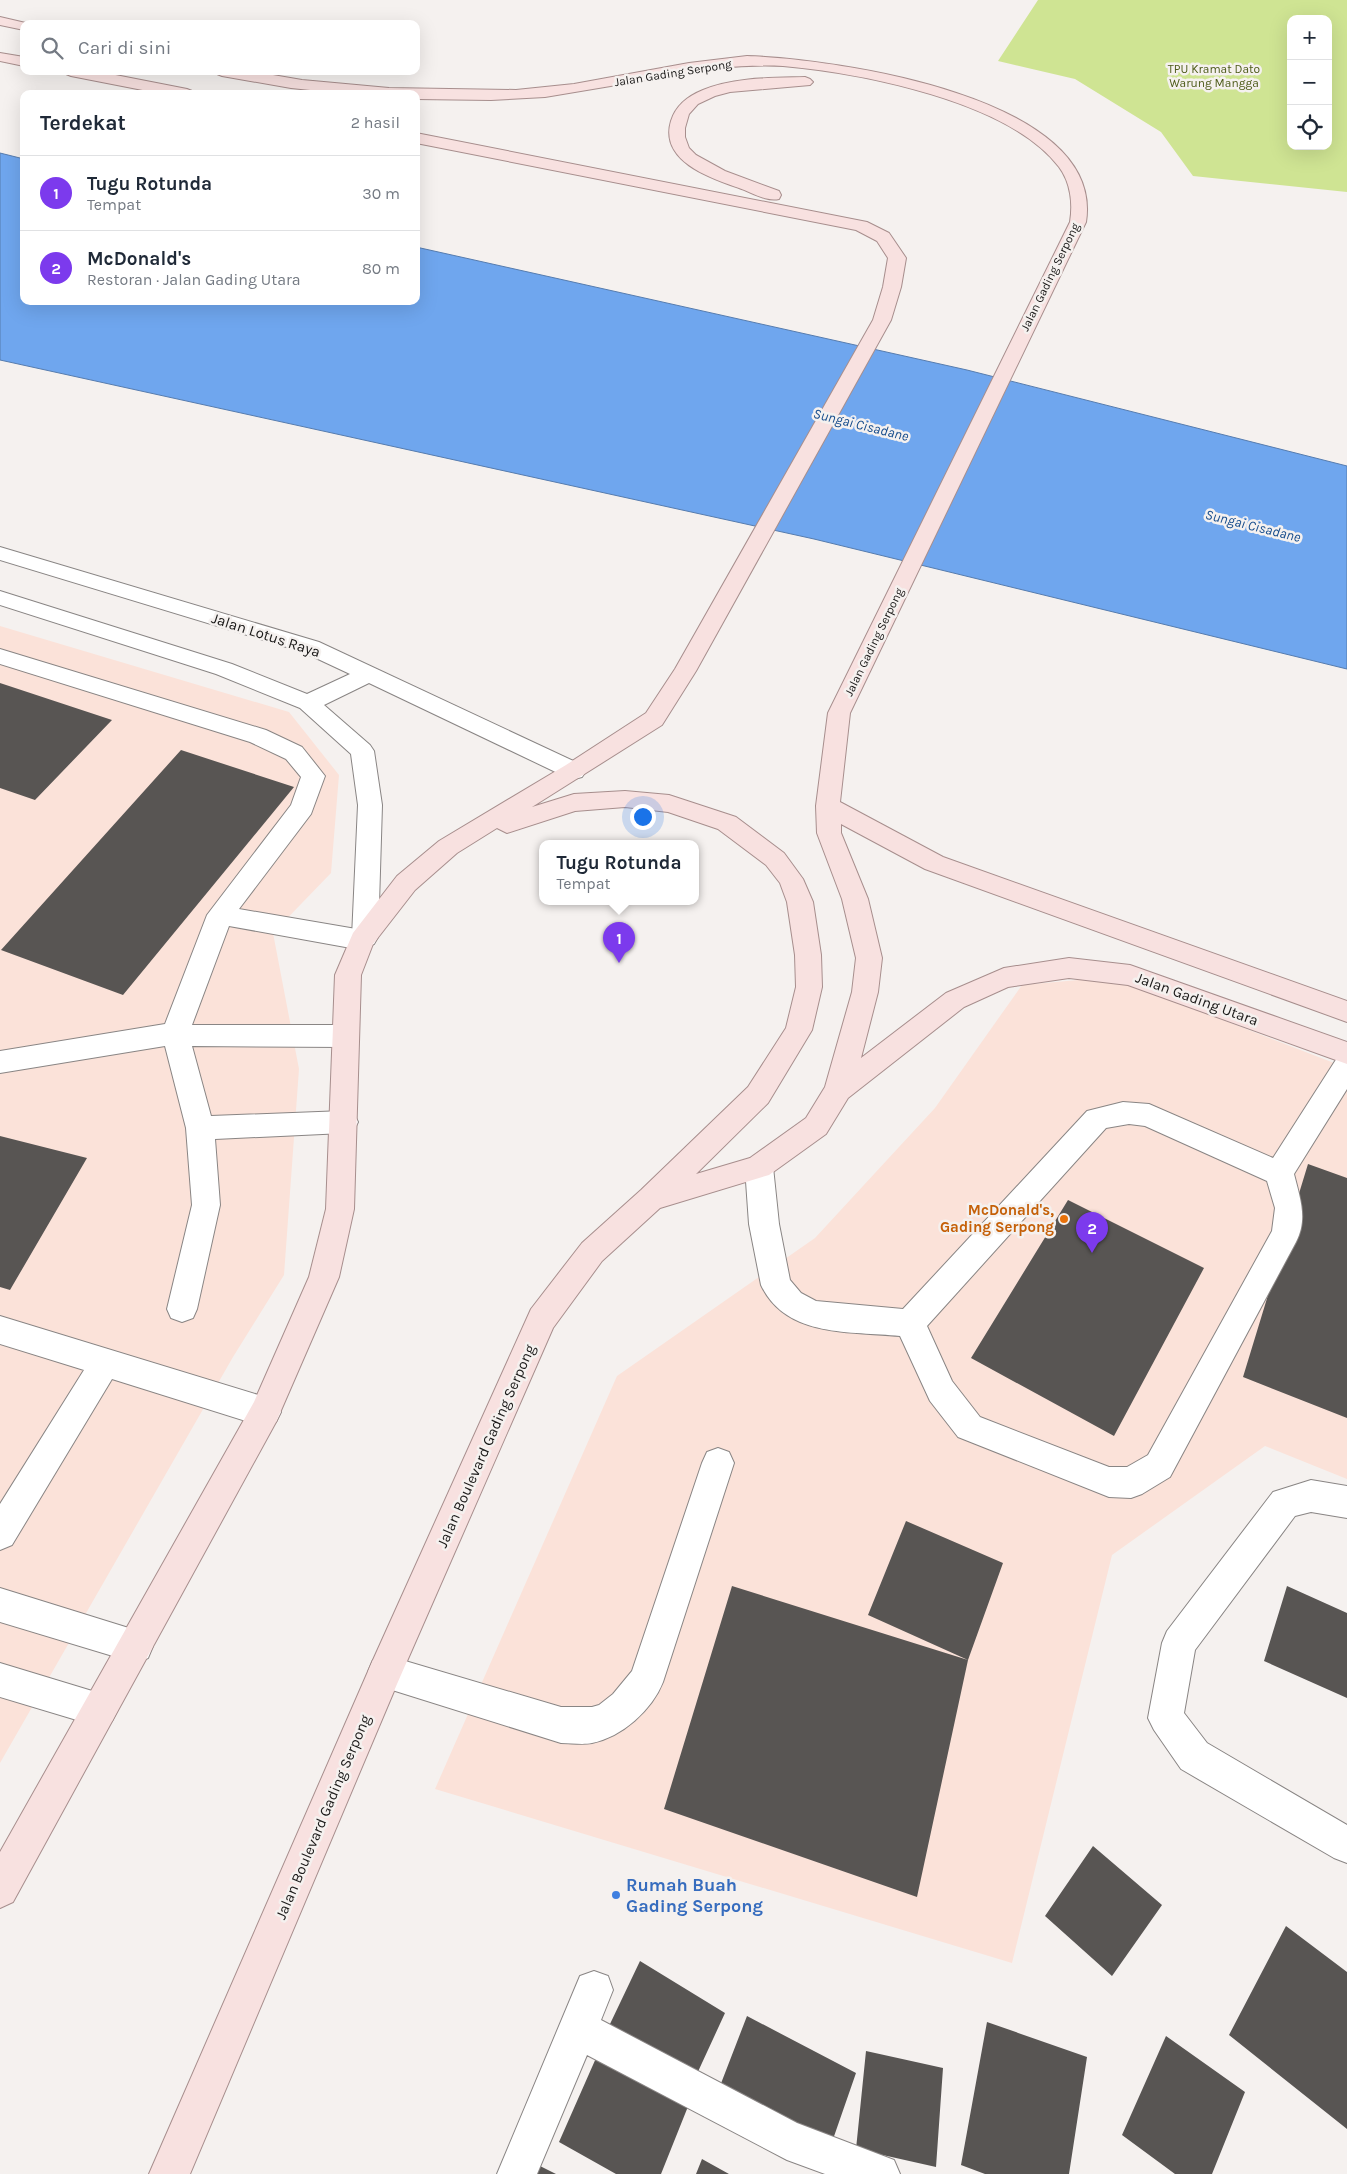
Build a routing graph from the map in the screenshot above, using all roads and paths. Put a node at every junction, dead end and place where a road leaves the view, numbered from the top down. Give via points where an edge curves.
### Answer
1 (0, 21) edge
2 (20, 25) edge
3 (0, 57) edge
4 (20, 61) edge
5 (91, 75) edge
6 (247, 75) edge
7 (923, 88) junction
8 (167, 90) edge
9 (374, 90) edge
10 (420, 93) edge
11 (420, 139) edge
12 (828, 218) junction
13 (0, 553) edge
14 (0, 598) edge
15 (0, 656) edge
16 (368, 674) junction
17 (308, 703) junction
18 (574, 771) junction
19 (828, 806) junction
20 (829, 833) joint
21 (464, 838) junction
22 (220, 915) junction
23 (363, 939) junction
24 (1347, 1012) edge
25 (175, 1034) junction
26 (346, 1036) junction
27 (1347, 1053) edge
28 (0, 1062) edge
29 (1347, 1066) edge
30 (838, 1090) junction
31 (344, 1122) junction
32 (200, 1128) junction
33 (759, 1167) junction
34 (1279, 1173) junction
35 (652, 1199) junction
36 (182, 1309) dead end
37 (910, 1324) junction
38 (0, 1330) edge
39 (104, 1363) junction
40 (265, 1412) junction
41 (718, 1463) dead end
42 (1347, 1502) edge
43 (0, 1534) edge
44 (0, 1605) edge
45 (136, 1646) junction
46 (385, 1672) junction
47 (0, 1680) edge
48 (100, 1709) junction
49 (1347, 1845) edge
50 (0, 1889) edge
51 (594, 1990) dead end
52 (578, 2029) junction
53 (169, 2174) edge
54 (517, 2174) edge
55 (880, 2174) edge

1 - 2 main road
3 - 4 main road
5 - 8 main road
6 - 9 main road, Jalan Gading Serpong via 314,86
7 - 10 main road, Jalan Gading Serpong via 877,75 750,61 710,64 587,87 517,95
7 - 12 main road via 772,82 711,91 688,105 677,121 676,141 689,157 709,169
7 - 19 main road, Jalan Gading Serpong via 983,109 1031,132 1052,149 1066,164 1080,202 1078,222 839,713
11 - 12 main road
12 - 18 main road via 861,226 883,237 892,248 897,258 882,320 686,671 654,719
13 - 16 street, Jalan Lotus Raya via 311,647
14 - 17 street via 224,669
15 - 22 street via 258,736 294,754 313,776 302,808
16 - 17 street
16 - 18 street, Jalan Lotus Raya
17 - 23 street via 362,751 370,804
18 - 21 main road
19 - 20 main road, Jalan Gading Serpong
19 - 24 main road via 934,863
20 - 30 main road, Jalan Boulevard Gading Serpong via 856,899 869,958 866,992
21 - 23 main road via 448,846 406,882
21 - 35 main road via 574,803 625,799 661,803 727,823 775,859 791,879 800,902 808,954 809,987 799,1030 758,1095
22 - 23 street
22 - 25 street
23 - 26 main road via 348,975
25 - 26 street
25 - 28 street
25 - 32 street
26 - 31 main road
27 - 30 main road, Jalan Gading Utara via 1130,975 1070,968 1004,978 955,1000
29 - 34 street
30 - 33 main road, Jalan Boulevard Gading Serpong via 816,1126
31 - 32 street
31 - 40 main road via 340,1209 324,1277
32 - 36 street via 206,1205
33 - 35 main road, Jalan Boulevard Gading Serpong
33 - 37 street via 764,1224 776,1285 790,1302 812,1314
34 - 37 street via 1136,1112 1120,1112 1097,1119
34 - 37 street via 1289,1208 1286,1233 1159,1466 1131,1483 1109,1482 969,1427 942,1395
35 - 46 main road, Jalan Boulevard Gading Serpong via 592,1252 542,1319
38 - 39 street
39 - 40 street
39 - 43 street
40 - 45 main road
41 - 46 street via 646,1682 611,1717 592,1725 562,1725
42 - 49 street via 1312,1496 1284,1503 1179,1643 1166,1718 1194,1756
44 - 45 street
45 - 48 main road
46 - 53 main road, Jalan Boulevard Gading Serpong
47 - 48 street
48 - 50 main road
51 - 52 street
52 - 54 street
52 - 55 street via 787,2140

